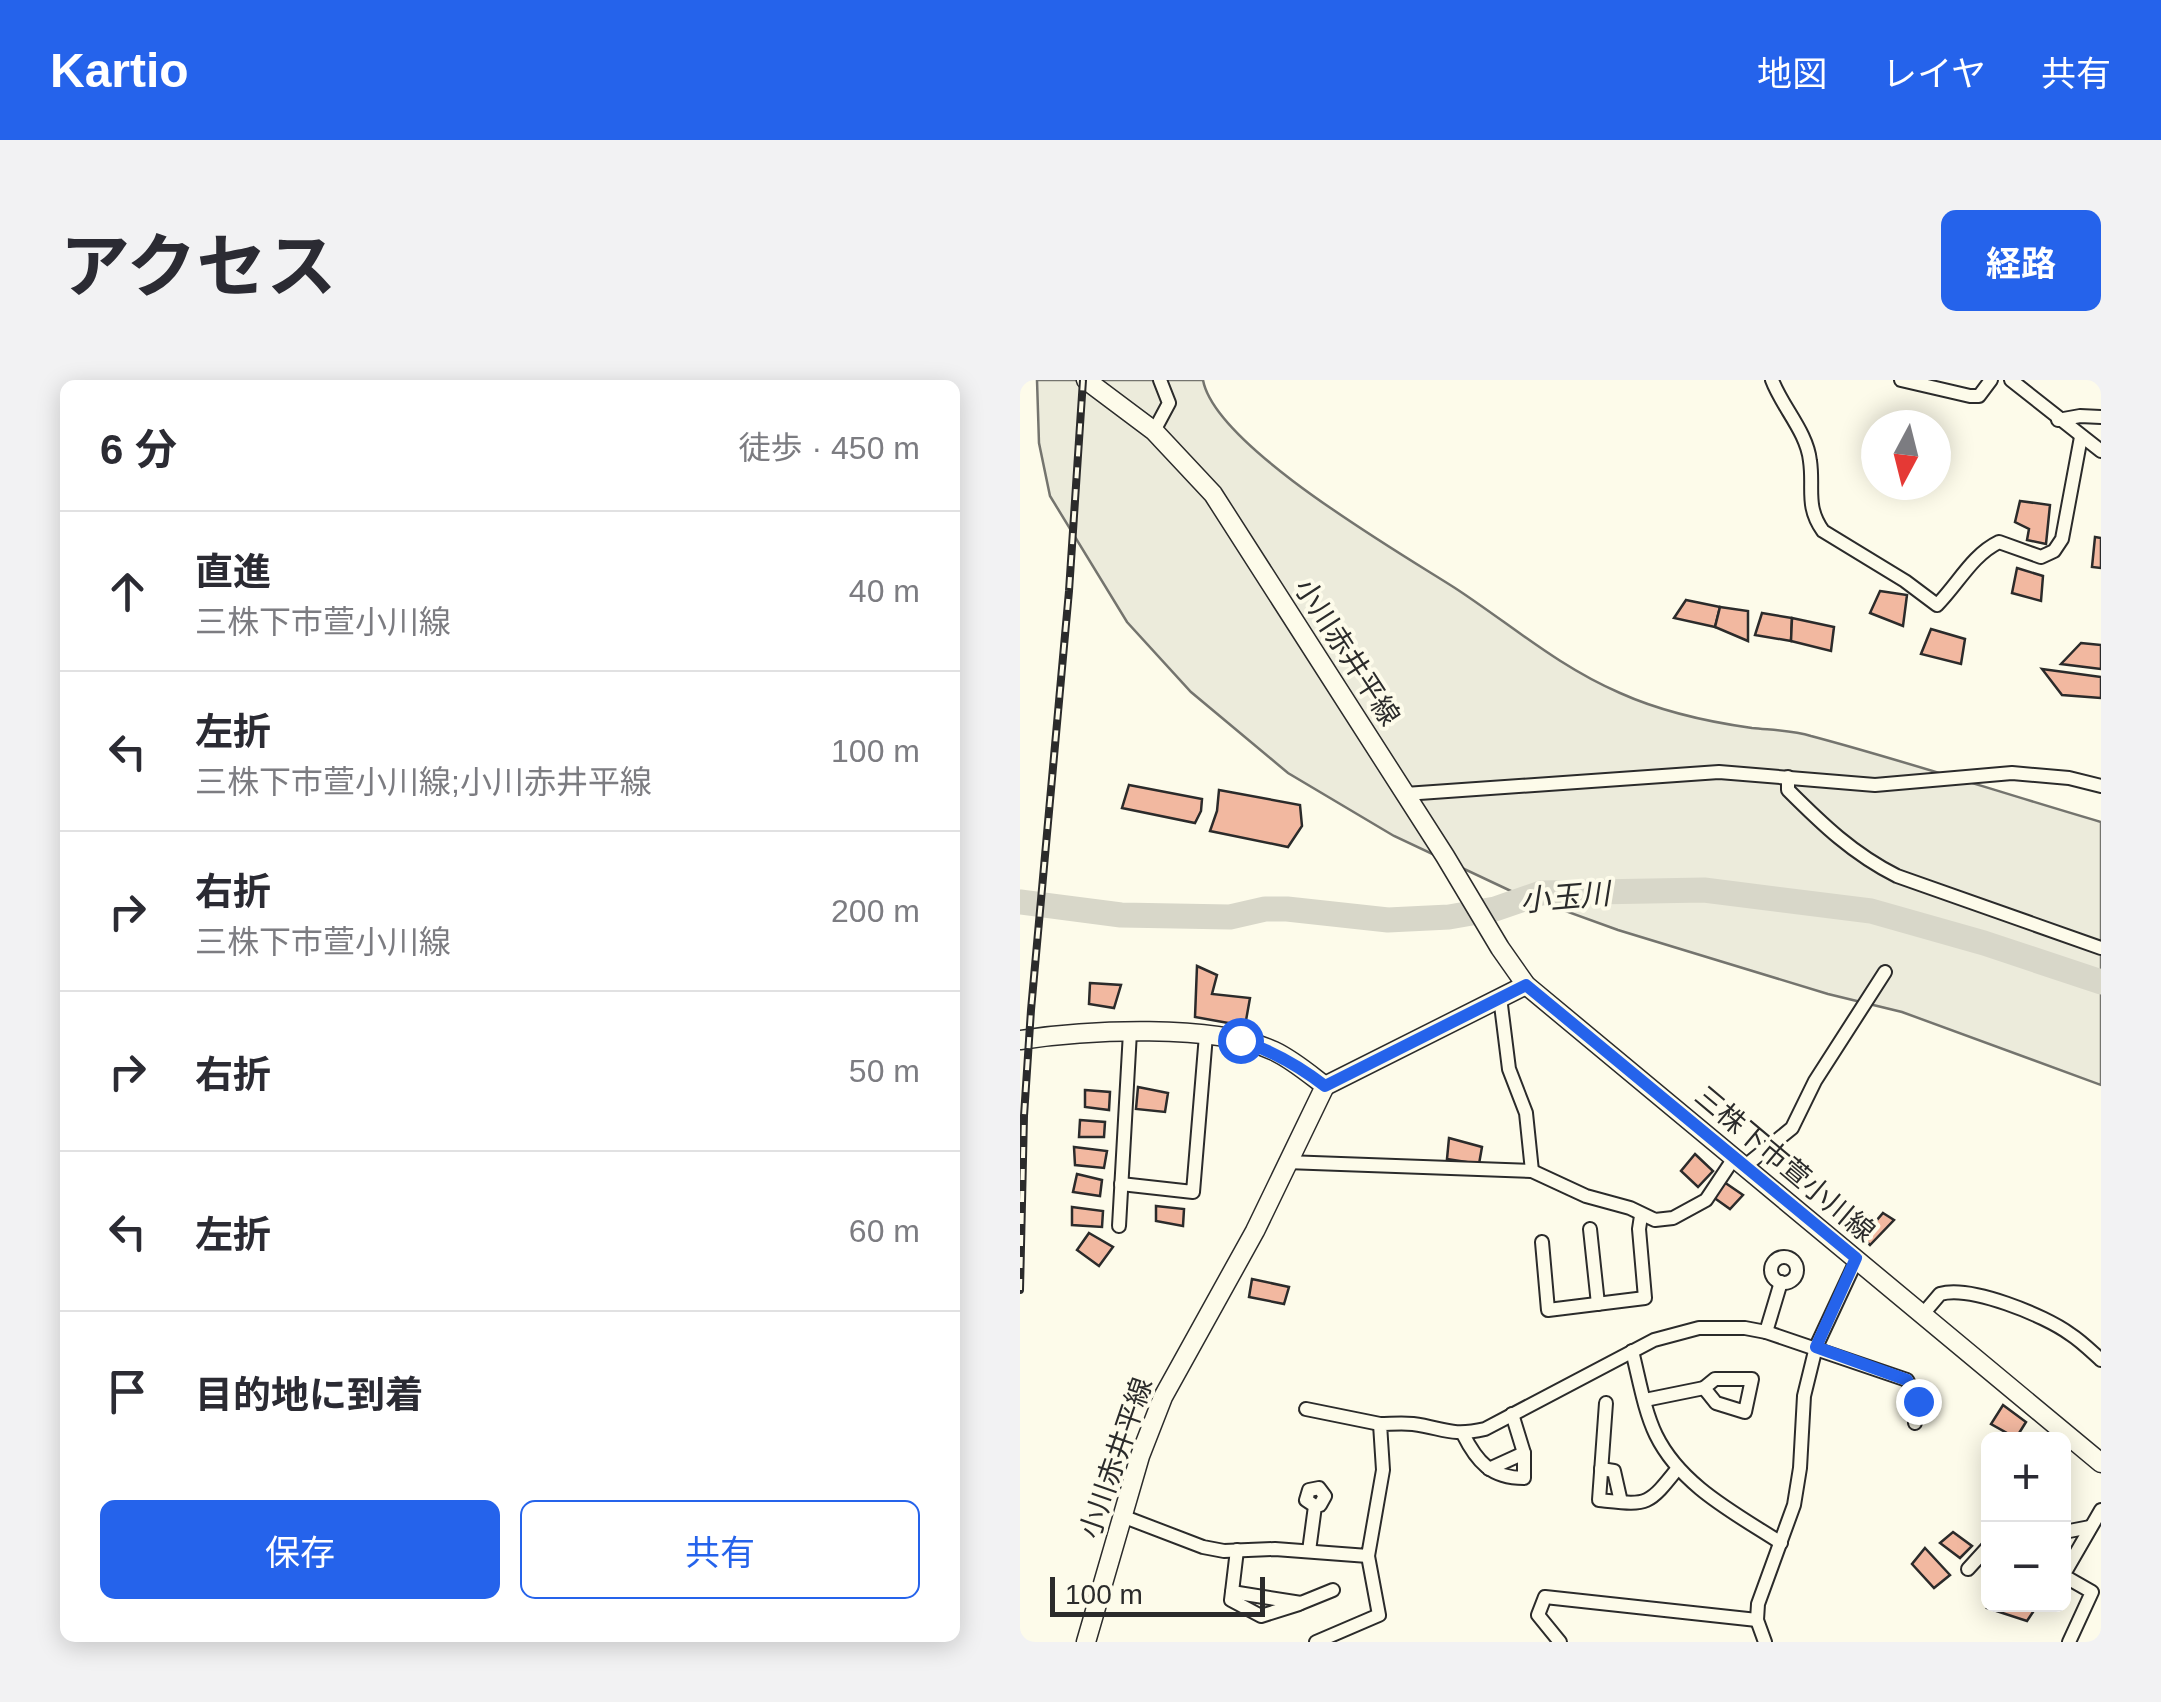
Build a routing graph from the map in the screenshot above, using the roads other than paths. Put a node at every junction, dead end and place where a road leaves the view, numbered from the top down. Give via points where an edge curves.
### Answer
1 (1086, 380) edge
2 (1160, 380) edge
3 (1772, 380) edge
4 (1902, 380) edge
5 (1992, 380) edge
6 (2011, 380) edge
7 (2101, 416) edge
8 (2058, 420) junction
9 (1154, 432) junction
10 (2082, 438) junction
11 (2101, 451) edge
12 (1788, 776) junction
13 (2101, 786) edge
14 (1406, 794) junction
15 (2101, 948) edge
16 (1885, 972) dead end
17 (1526, 985) junction
18 (1500, 996) junction
19 (1130, 1032) junction
20 (1206, 1035) junction
21 (1020, 1040) edge
22 (1325, 1086) junction
23 (1286, 1162) junction
24 (1739, 1162) junction
25 (1532, 1171) junction
26 (1121, 1184) junction
27 (1642, 1216) junction
28 (1119, 1226) dead end
29 (1590, 1229) dead end
30 (1542, 1242) dead end
31 (1856, 1258) junction
32 (1780, 1282) dead end
33 (1598, 1304) junction
34 (1923, 1314) junction
35 (1766, 1332) junction
36 (1816, 1347) junction
37 (1632, 1351) junction
38 (2101, 1360) edge
39 (1704, 1388) dead end
40 (1646, 1400) junction
41 (1606, 1403) dead end
42 (1306, 1410) dead end
43 (1512, 1414) junction
44 (1380, 1424) junction
45 (1915, 1424) dead end
46 (1463, 1434) junction
47 (1524, 1453) junction
48 (2101, 1463) edge
49 (1489, 1468) junction
50 (1678, 1468) junction
51 (1602, 1469) junction
52 (1621, 1502) junction
53 (1315, 1506) dead end
54 (2101, 1510) edge
55 (1122, 1516) junction
56 (2090, 1527) junction
57 (2071, 1531) edge
58 (1780, 1543) junction
59 (1237, 1550) junction
60 (1309, 1551) junction
61 (1981, 1555) edge
62 (1368, 1556) junction
63 (2071, 1562) edge
64 (1968, 1569) dead end
65 (2071, 1579) edge
66 (1333, 1590) dead end
67 (1756, 1620) junction
68 (1086, 1642) edge
69 (1316, 1642) edge
70 (1560, 1642) edge
71 (1765, 1642) edge
72 (2069, 1642) edge

1 - 9 main road, 小川赤井平線
2 - 9 street via 1170,403
3 - 10 street via 1810,457 1809,499 1822,531 1937,605 1977,556 1999,542 2041,557 2054,551
4 - 5 street via 1980,396
6 - 8 street
7 - 8 street
8 - 10 street
9 - 14 main road, 小川赤井平線 via 1213,494
10 - 11 street
12 - 13 street via 1875,784 2012,773
12 - 14 street via 1719,772
12 - 15 street via 1788,790 1868,862
14 - 17 main road, 小川赤井平線
16 - 24 street via 1792,1128
17 - 18 main road
17 - 24 main road, 三株下市萱小川線
18 - 22 main road
18 - 25 street
19 - 20 main road
19 - 21 main road
19 - 26 street
20 - 22 main road via 1272,1050
20 - 26 street via 1193,1192
22 - 23 main road, 小川赤井平線
23 - 25 street
23 - 55 main road, 小川赤井平線 via 1163,1397
24 - 27 street via 1693,1209 1673,1218
24 - 31 main road, 三株下市萱小川線
25 - 27 street
26 - 28 street
27 - 33 street via 1645,1298
29 - 33 street
30 - 33 street via 1548,1310
31 - 34 main road, 三株下市萱小川線
31 - 36 street
32 - 35 street
34 - 38 street via 1940,1294 1968,1292 2043,1319
34 - 48 main road, 三株下市萱小川線
35 - 36 street
35 - 37 street via 1699,1328
36 - 45 street via 1907,1380 1918,1401
36 - 58 street via 1804,1396 1794,1505
37 - 40 street
37 - 43 street
39 - 40 street
40 - 50 street via 1654,1431
41 - 51 street
42 - 44 street
43 - 46 street
43 - 47 street
44 - 46 street
44 - 62 street via 1383,1470
46 - 49 street
47 - 49 street
47 - 49 street via 1524,1478
50 - 52 street via 1653,1499
50 - 58 street
51 - 52 street via 1614,1471
51 - 52 street via 1599,1500
53 - 60 street
54 - 56 street
55 - 59 street via 1204,1547
55 - 68 main road, 小川赤井平線
56 - 57 street
56 - 63 street
58 - 67 street
59 - 60 street
59 - 66 street via 1231,1600 1261,1616
60 - 62 street
61 - 64 street
62 - 69 street via 1378,1615
65 - 72 street via 2092,1592
67 - 70 street via 1545,1598 1538,1615
67 - 71 street

